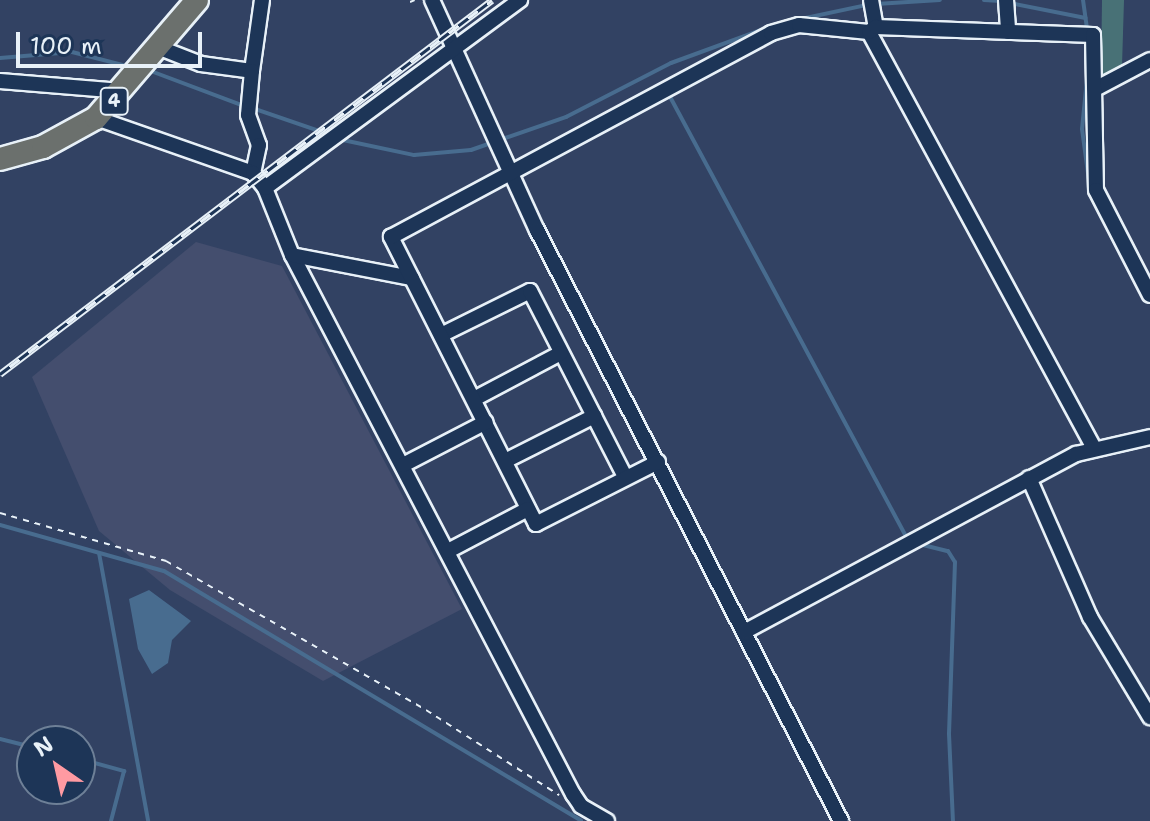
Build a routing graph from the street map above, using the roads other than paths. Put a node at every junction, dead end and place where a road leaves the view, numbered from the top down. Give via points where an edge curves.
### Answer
1 (197, 0) edge
2 (262, 0) edge
3 (432, 0) edge
4 (520, 0) edge
5 (871, 0) edge
6 (1006, 0) edge
7 (872, 30) junction
8 (1008, 32) junction
9 (155, 46) junction
10 (454, 48) junction
11 (1150, 60) edge
12 (252, 71) junction
13 (0, 81) edge
14 (1095, 89) junction
15 (123, 91) junction
16 (96, 118) junction
17 (0, 159) edge
18 (510, 172) junction
19 (253, 173) junction
20 (265, 188) junction
21 (292, 255) junction
22 (412, 278) junction
23 (1150, 295) edge
24 (441, 335) junction
25 (561, 353) junction
26 (474, 399) junction
27 (594, 416) junction
28 (486, 422) junction
29 (1150, 437) edge
30 (1094, 448) junction
31 (505, 461) junction
32 (658, 462) junction
33 (403, 465) junction
34 (625, 477) junction
35 (1029, 478) junction
36 (528, 509) junction
37 (448, 551) junction
38 (744, 632) junction
39 (1150, 717) edge
40 (607, 821) edge
41 (841, 821) edge

1 - 9 main road, 4
2 - 12 street
3 - 10 street
4 - 10 street
5 - 7 street
6 - 8 street
7 - 8 street
7 - 18 street via 799,25 771,33
7 - 30 street
8 - 14 street via 1093,35
9 - 12 street via 201,64
9 - 15 main road, 4
10 - 18 street
10 - 20 street
11 - 14 street
12 - 19 street via 248,115 259,145
13 - 15 street
14 - 23 street via 1096,190
15 - 16 main road, 4
16 - 17 main road, 4 via 43,147
16 - 19 street
18 - 22 street via 391,237
18 - 32 street
19 - 20 street
20 - 21 street
21 - 22 street
21 - 33 street
22 - 24 street
24 - 25 street via 530,291
24 - 26 street
25 - 26 street
25 - 27 street
26 - 28 street
27 - 31 street
27 - 34 street
28 - 31 street
28 - 33 street
29 - 30 street
30 - 35 street
31 - 36 street
32 - 34 street
32 - 38 street
33 - 37 street
34 - 36 street via 536,524
35 - 38 street
35 - 39 street via 1090,617
36 - 37 street
37 - 40 street via 581,806
38 - 41 street

